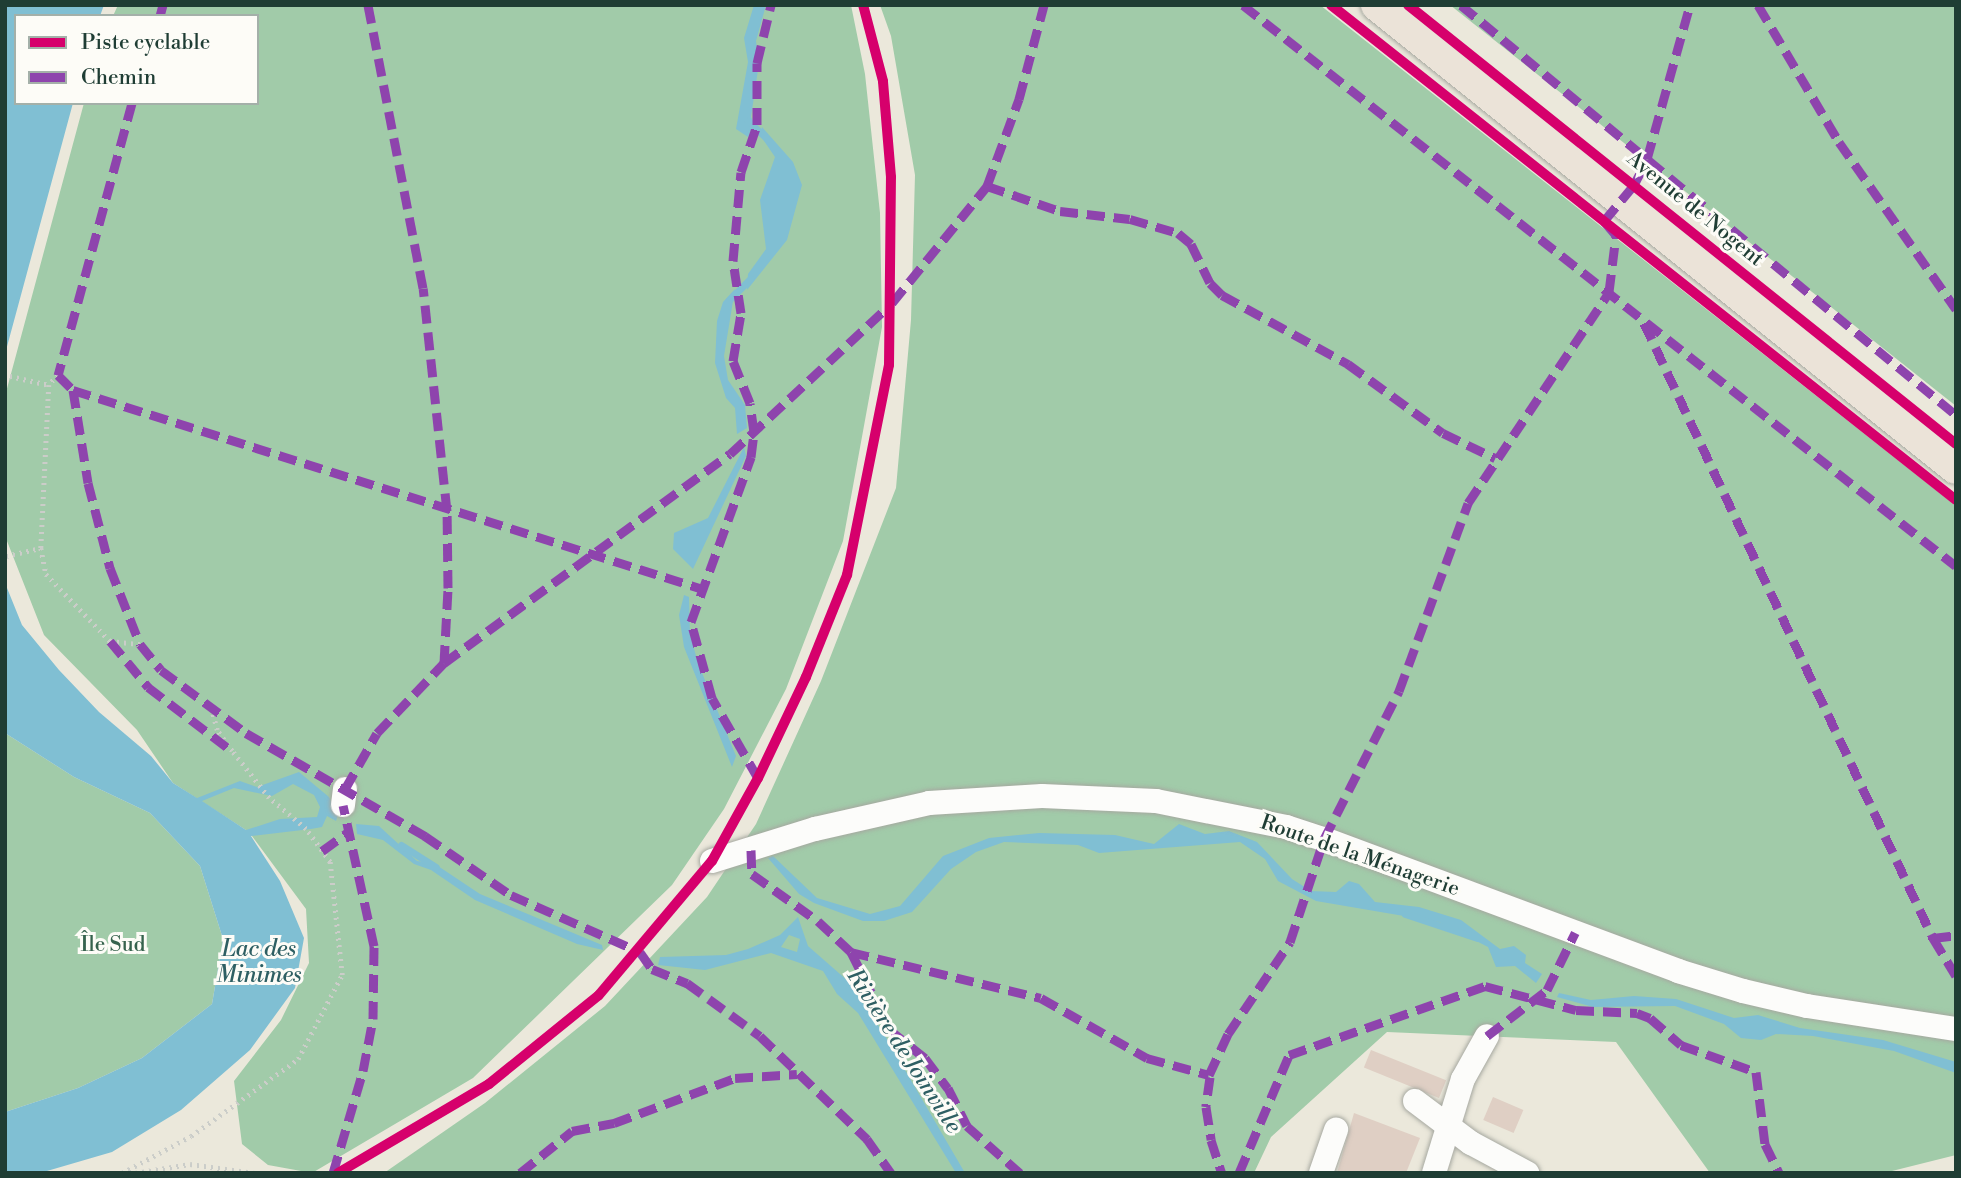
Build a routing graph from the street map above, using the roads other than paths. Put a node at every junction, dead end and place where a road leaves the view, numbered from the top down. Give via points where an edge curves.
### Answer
1 (1377, 5) edge
2 (1956, 468) edge
3 (712, 861) dead end
4 (1956, 1029) edge
5 (1488, 1036) dead end
6 (1415, 1101) dead end
7 (1447, 1121) junction
8 (1336, 1130) dead end
9 (1321, 1173) edge
10 (1434, 1173) edge
11 (1527, 1173) edge

1 - 2 main road, Avenue de Nogent
3 - 4 lane, Route de la Ménagerie via 816,829 929,803 1042,796 1156,801 1274,824 1324,839 1743,991 1807,1006
5 - 7 lane via 1462,1079
6 - 7 lane
7 - 10 lane
7 - 11 lane via 1471,1143
8 - 9 lane

